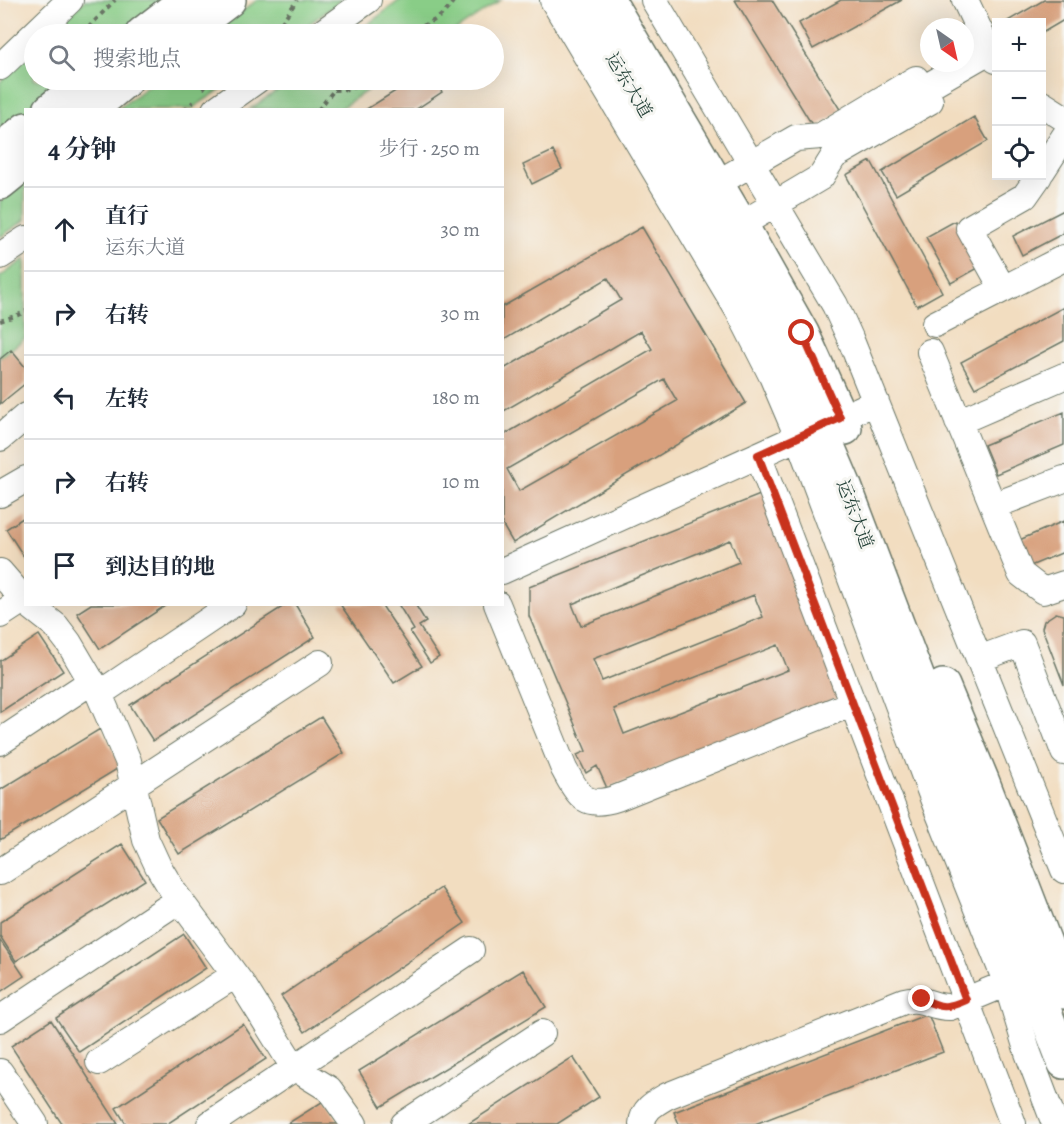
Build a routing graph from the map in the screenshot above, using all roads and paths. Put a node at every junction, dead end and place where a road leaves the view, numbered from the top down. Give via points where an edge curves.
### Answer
1 (70, 0) edge
2 (115, 0) edge
3 (186, 0) edge
4 (229, 0) edge
5 (297, 0) edge
6 (368, 0) edge
7 (454, 0) edge
8 (553, 0) edge
9 (577, 0) edge
10 (608, 0) edge
11 (654, 0) edge
12 (965, 0) edge
13 (45, 24) edge
14 (92, 24) edge
15 (155, 24) edge
16 (197, 24) edge
17 (281, 24) edge
18 (334, 24) edge
19 (430, 24) edge
20 (24, 44) edge
21 (992, 56) edge
22 (0, 67) edge
23 (922, 89) junction
24 (75, 90) edge
25 (114, 90) edge
26 (243, 90) edge
27 (334, 90) edge
28 (1046, 107) edge
29 (52, 108) edge
30 (92, 108) edge
31 (218, 108) edge
32 (320, 108) edge
33 (1064, 118) edge
34 (24, 131) edge
35 (1064, 137) edge
36 (0, 150) edge
37 (751, 163) junction
38 (24, 164) edge
39 (1046, 164) edge
40 (1036, 180) edge
41 (0, 183) edge
42 (696, 196) junction
43 (775, 204) junction
44 (720, 237) junction
45 (24, 240) edge
46 (0, 256) edge
47 (1064, 258) edge
48 (1003, 289) junction
49 (24, 312) edge
50 (0, 321) edge
51 (934, 324) dead end
52 (930, 352) dead end
53 (1064, 376) edge
54 (876, 402) junction
55 (24, 418) edge
56 (958, 422) junction
57 (819, 427) junction
58 (0, 438) edge
59 (758, 455) junction
60 (1064, 479) edge
61 (24, 480) edge
62 (0, 494) edge
63 (993, 506) junction
64 (504, 570) edge
65 (0, 572) edge
66 (1064, 584) edge
67 (24, 600) edge
68 (24, 602) edge
69 (31, 606) edge
70 (230, 606) edge
71 (498, 606) edge
72 (0, 615) edge
73 (979, 659) junction
74 (320, 663) dead end
75 (95, 688) junction
76 (853, 704) junction
77 (0, 742) edge
78 (1064, 752) edge
79 (134, 785) junction
80 (958, 790) junction
81 (1064, 870) edge
82 (0, 872) edge
83 (179, 900) junction
84 (471, 950) dead end
85 (1040, 970) edge
86 (235, 975) junction
87 (966, 1000) junction
88 (0, 1019) edge
89 (542, 1033) dead end
90 (99, 1062) dead end
91 (1064, 1062) edge
92 (296, 1067) junction
93 (0, 1071) edge
94 (35, 1124) edge
95 (210, 1124) edge
96 (354, 1124) edge
97 (404, 1124) edge
98 (642, 1124) edge
99 (1013, 1124) edge
100 (1055, 1124) edge

1 - 13 street
2 - 14 path
3 - 15 main road
4 - 16 main road
5 - 17 path
6 - 18 street
7 - 19 path
8 - 42 street
9 - 42 main road, 运东大道
10 - 42 main road, 运东大道
11 - 37 street
12 - 21 street
20 - 22 street
21 - 23 street
23 - 37 street via 916,78 820,136 796,138
23 - 43 street via 930,101 834,156 821,177
24 - 29 main road
25 - 30 main road
26 - 31 street
27 - 32 path
28 - 33 street
34 - 36 main road
35 - 39 street
37 - 42 street
37 - 43 street
38 - 41 main road
40 - 48 street via 1025,196 969,228
42 - 44 main road, 运东大道
42 - 44 street
43 - 44 street
43 - 54 street via 835,305
44 - 57 street via 741,315 772,376
44 - 57 main road, 运东大道 via 802,333
45 - 46 street
47 - 48 street
48 - 51 street
49 - 50 path
52 - 56 street
53 - 56 street
54 - 57 street
54 - 73 street
55 - 58 street
56 - 63 street
57 - 59 street
57 - 80 street
57 - 80 main road, 运东大道 via 851,442 937,672
59 - 64 street
59 - 76 street
60 - 63 street
61 - 62 street
63 - 66 street via 1021,574 1043,591
65 - 67 street
68 - 72 street
69 - 75 street via 56,626
70 - 75 street
71 - 76 street via 564,769 578,793 594,803 604,803
73 - 78 street via 1022,643
73 - 81 street
74 - 79 street
75 - 77 street
75 - 79 street via 128,761
76 - 87 street
79 - 82 street
79 - 83 street via 146,840
80 - 85 main road, 运东大道
80 - 85 street
83 - 86 street
83 - 88 street
84 - 92 street
85 - 87 street
85 - 91 main road, 运东大道
85 - 100 street via 1028,1053
86 - 90 street
86 - 92 street
87 - 98 street via 950,1007 922,999 904,1001 667,1096 653,1104
87 - 99 street
89 - 97 street
92 - 95 street
92 - 96 street via 329,1089
93 - 94 street

